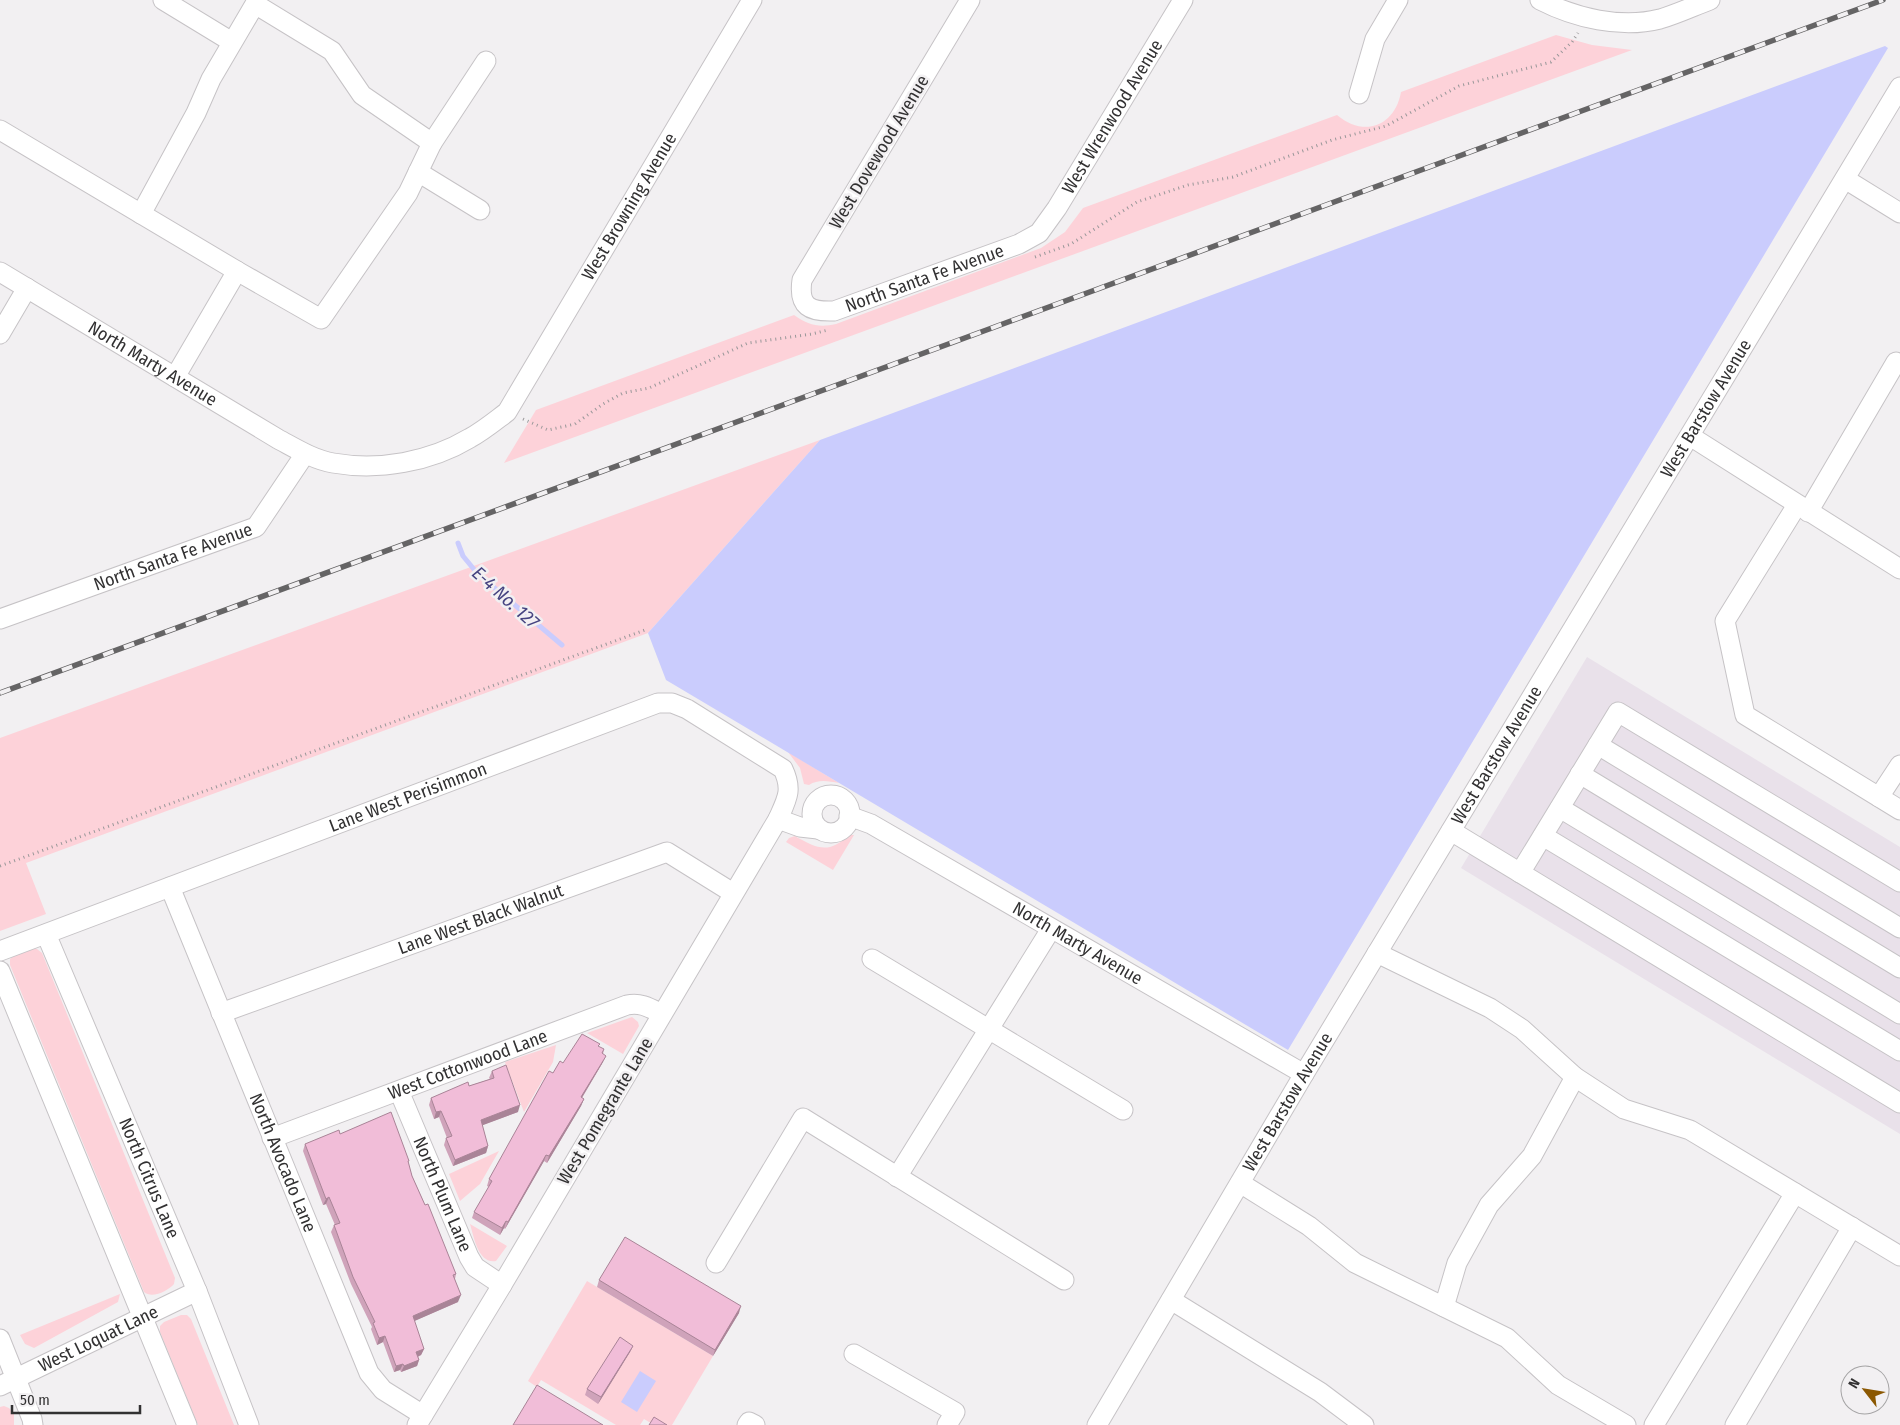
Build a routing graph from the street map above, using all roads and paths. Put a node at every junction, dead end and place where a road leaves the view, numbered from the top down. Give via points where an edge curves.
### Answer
1 (163, 0) edge
2 (970, 0) edge
3 (1183, 0) edge
4 (1398, 0) edge
5 (1540, 0) edge
6 (1710, 0) edge
7 (256, 2) edge
8 (746, 2) edge
9 (232, 42) junction
10 (486, 62) dead end
11 (1900, 87) edge
12 (1359, 94) dead end
13 (0, 130) edge
14 (432, 143) junction
15 (418, 172) junction
16 (1845, 179) junction
17 (480, 210) dead end
18 (1900, 213) edge
19 (141, 214) junction
20 (1039, 233) joint
21 (237, 271) junction
22 (0, 272) edge
23 (27, 288) junction
24 (806, 306) joint
25 (0, 334) edge
26 (1900, 364) edge
27 (175, 377) junction
28 (1690, 436) junction
29 (305, 454) junction
30 (1803, 509) junction
31 (1900, 569) edge
32 (0, 618) edge
33 (645, 630) dead end
34 (1598, 745) junction
35 (1900, 765) edge
36 (1580, 774) junction
37 (789, 794) junction
38 (822, 797) junction
39 (1880, 797) junction
40 (1560, 808) junction
41 (1900, 810) edge
42 (850, 816) junction
43 (778, 820) junction
44 (818, 829) junction
45 (1451, 831) junction
46 (1543, 836) junction
47 (0, 866) edge
48 (1520, 873) junction
49 (1900, 882) edge
50 (170, 887) junction
51 (733, 893) junction
52 (1900, 928) edge
53 (1051, 929) junction
54 (46, 934) junction
55 (0, 950) edge
56 (1377, 953) junction
57 (872, 959) dead end
58 (1900, 968) edge
59 (0, 971) edge
60 (221, 1012) junction
61 (662, 1014) junction
62 (1900, 1014) edge
63 (988, 1029) junction
64 (1900, 1051) edge
65 (1304, 1074) junction
66 (1575, 1077) junction
67 (399, 1091) junction
68 (1900, 1103) edge
69 (1123, 1110) dead end
70 (272, 1138) junction
71 (897, 1177) junction
72 (1240, 1183) junction
73 (1795, 1193) junction
74 (1852, 1227) junction
75 (1900, 1256) edge
76 (716, 1264) dead end
77 (1064, 1280) dead end
78 (502, 1285) junction
79 (197, 1291) junction
80 (1171, 1300) junction
81 (1444, 1307) junction
82 (143, 1317) junction
83 (0, 1339) edge
84 (854, 1354) dead end
85 (8, 1382) edge
86 (420, 1420) edge
87 (33, 1425) edge
88 (187, 1425) edge
89 (249, 1425) edge
90 (748, 1425) edge
91 (755, 1425) edge
92 (948, 1425) edge
93 (1097, 1425) edge
94 (1364, 1425) edge
95 (1626, 1425) edge
96 (1654, 1425) edge
97 (1735, 1425) edge

1 - 9 street
2 - 24 street, West Dovewood Avenue via 802,280 800,294
3 - 20 street, West Wrenwood Avenue
4 - 12 street via 1375,39
5 - 6 street via 1588,18 1624,22 1659,19
7 - 9 street
7 - 14 street via 332,51 362,95
8 - 29 street, West Browning Avenue via 507,412 469,439 435,454 401,463 368,466 332,463
9 - 19 street
10 - 14 street
11 - 16 street, West Barstow Avenue
13 - 19 street
14 - 15 street
15 - 17 street
15 - 21 street via 408,193 320,319
16 - 18 street
16 - 28 street, West Barstow Avenue
19 - 21 street
20 - 24 street, North Santa Fe Avenue via 1019,244 834,311 818,311
21 - 27 street
22 - 23 street, North Marty Avenue
23 - 25 street
23 - 27 street, North Marty Avenue
26 - 30 street via 1896,362
27 - 29 street, North Marty Avenue
28 - 30 street
28 - 45 street, West Barstow Avenue
29 - 32 street, North Santa Fe Avenue via 256,527
30 - 31 street
30 - 39 street via 1725,621 1745,715
33 - 47 path
34 - 36 street
34 - 49 street via 1618,712
34 - 52 street
35 - 39 street
36 - 40 street
36 - 58 street
37 - 38 street
37 - 43 street, West Pomegrante Lane
37 - 50 street, Lane West Perisimmon via 786,774 773,761 687,709 672,703 658,703
38 - 42 street via 834,795 841,798 849,808
38 - 44 street via 812,812
39 - 41 street
40 - 46 street
40 - 62 street
42 - 44 street via 846,826 835,833
42 - 53 street, North Marty Avenue via 871,824
43 - 44 street
43 - 51 street, West Pomegrante Lane
45 - 48 street
45 - 56 street, West Barstow Avenue
46 - 48 street
46 - 64 street
48 - 68 street
50 - 54 street, Lane West Perisimmon
50 - 60 street, North Avocado Lane
51 - 60 street, Lane West Black Walnut via 667,852
51 - 61 street, West Pomegrante Lane
53 - 63 street
53 - 65 street, North Marty Avenue
54 - 55 street, Lane West Perisimmon
54 - 79 street, North Citrus Lane
56 - 65 street, West Barstow Avenue
56 - 66 street via 1490,1008 1522,1029
57 - 63 street
59 - 82 street
60 - 70 street, North Avocado Lane
61 - 67 street, West Cottonwood Lane via 645,1005 627,1005
61 - 78 street, West Pomegrante Lane
63 - 69 street
63 - 71 street
65 - 72 street, West Barstow Avenue
66 - 73 street via 1624,1109 1690,1130
66 - 81 street via 1532,1156 1489,1205 1457,1263
67 - 70 street, West Cottonwood Lane
67 - 78 street, North Plum Lane via 469,1257 475,1267
70 - 86 street, North Avocado Lane via 369,1373 383,1390
71 - 76 street via 803,1118
71 - 77 street
72 - 80 street, West Barstow Avenue
72 - 81 street via 1309,1226 1355,1263
73 - 74 street
73 - 96 street
74 - 75 street
74 - 97 street
78 - 86 street, West Pomegrante Lane
79 - 82 street, West Loquat Lane
79 - 89 street, North Citrus Lane
80 - 93 street, West Barstow Avenue
80 - 94 street via 1320,1392
81 - 95 street via 1507,1338 1558,1385
82 - 85 street, West Loquat Lane
82 - 88 street
83 - 85 street
84 - 92 street via 955,1412
85 - 87 street
90 - 91 street via 750,1422

